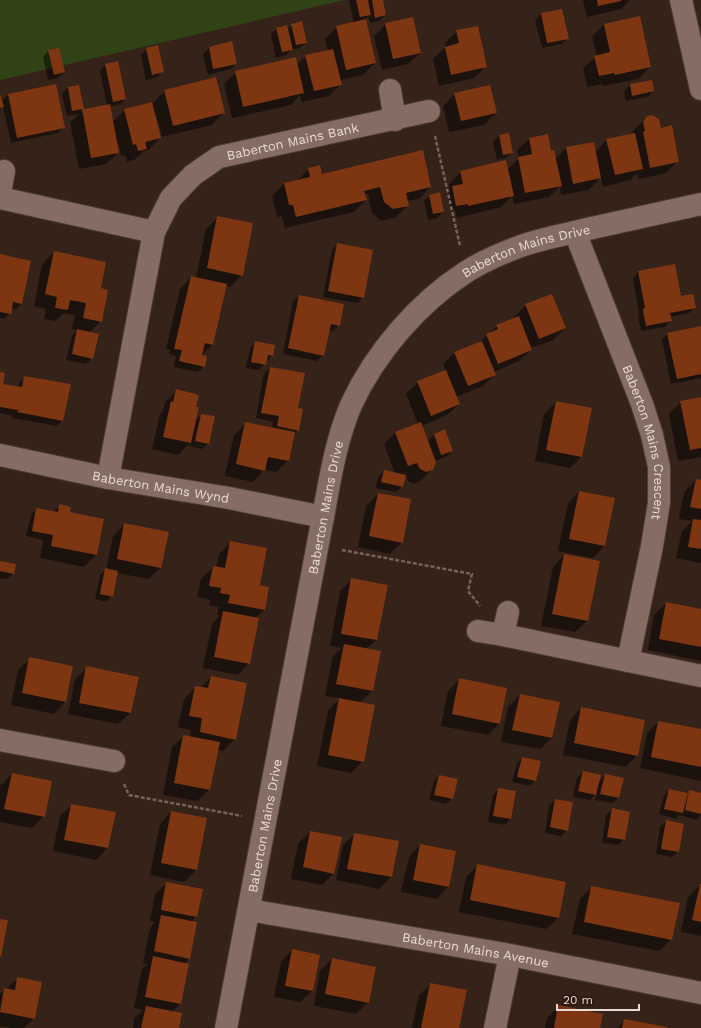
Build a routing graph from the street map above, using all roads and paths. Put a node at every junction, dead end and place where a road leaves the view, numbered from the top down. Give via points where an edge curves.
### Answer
1 (681, 0) edge
2 (701, 89) edge
3 (390, 90) dead end
4 (429, 111) joint
5 (395, 120) junction
6 (4, 171) dead end
7 (0, 193) edge
8 (0, 198) edge
9 (701, 204) edge
10 (154, 232) junction
11 (575, 232) junction
12 (466, 272) junction
13 (0, 455) edge
14 (108, 478) junction
15 (322, 517) junction
16 (318, 545) junction
17 (508, 612) dead end
18 (478, 631) dead end
19 (503, 635) junction
20 (628, 660) junction
21 (701, 676) edge
22 (0, 740) edge
23 (114, 761) joint
24 (265, 820) junction
25 (249, 910) junction
26 (510, 955) junction
27 (701, 992) edge
28 (226, 1028) edge
29 (495, 1028) edge

1 - 2 street
3 - 5 street
4 - 5 street, Baberton Mains Bank
4 - 12 path
5 - 10 street, Baberton Mains Bank via 219,157 193,174 171,198
6 - 7 street
8 - 10 street
9 - 11 street, Baberton Mains Drive
10 - 14 street, Baberton Mains Bank
11 - 12 street, Baberton Mains Drive via 494,256
11 - 20 street, Baberton Mains Crescent via 642,404 658,466 659,504
12 - 15 street, Baberton Mains Drive via 434,296 405,323 377,359 351,406 338,443
13 - 14 street, Baberton Mains Wynd
14 - 15 street, Baberton Mains Wynd via 229,498
15 - 16 street, Baberton Mains Drive
16 - 19 path via 472,574 468,591
16 - 24 street, Baberton Mains Drive
17 - 19 street
18 - 19 street
19 - 20 street
20 - 21 street
22 - 23 street
23 - 24 path via 129,795
24 - 25 street, Baberton Mains Drive
25 - 26 street, Baberton Mains Avenue
25 - 28 street, Baberton Mains Drive
26 - 27 street, Baberton Mains Avenue
26 - 29 street

